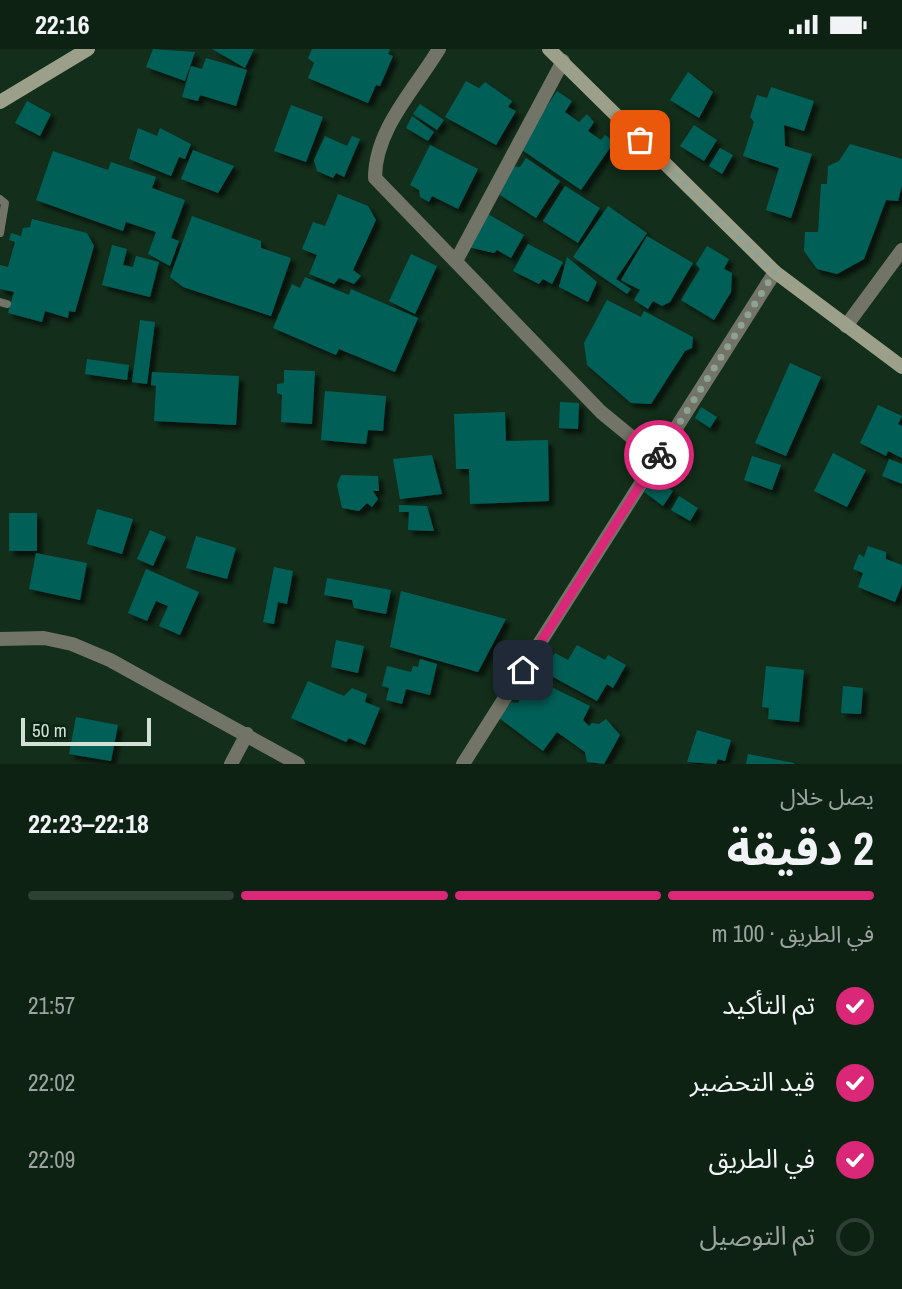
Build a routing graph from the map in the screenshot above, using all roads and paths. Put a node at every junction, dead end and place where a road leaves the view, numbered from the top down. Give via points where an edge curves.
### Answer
1 (88, 49) edge
2 (439, 49) edge
3 (549, 49) edge
4 (563, 61) junction
5 (0, 102) edge
6 (0, 199) edge
7 (0, 233) edge
8 (902, 250) edge
9 (456, 261) junction
10 (775, 272) junction
11 (846, 326) junction
12 (902, 367) edge
13 (657, 458) junction
14 (0, 639) edge
15 (247, 734) junction
16 (231, 764) edge
17 (298, 764) edge
18 (463, 764) edge

1 - 5 street
2 - 9 street via 390,125 375,156 374,178
3 - 4 street
4 - 9 street
4 - 10 street
6 - 7 lane via 5,214
8 - 11 street
9 - 13 street via 601,412
10 - 11 street
10 - 13 street
11 - 12 street
13 - 18 street
14 - 15 street via 44,638 72,644
15 - 16 street
15 - 17 street

